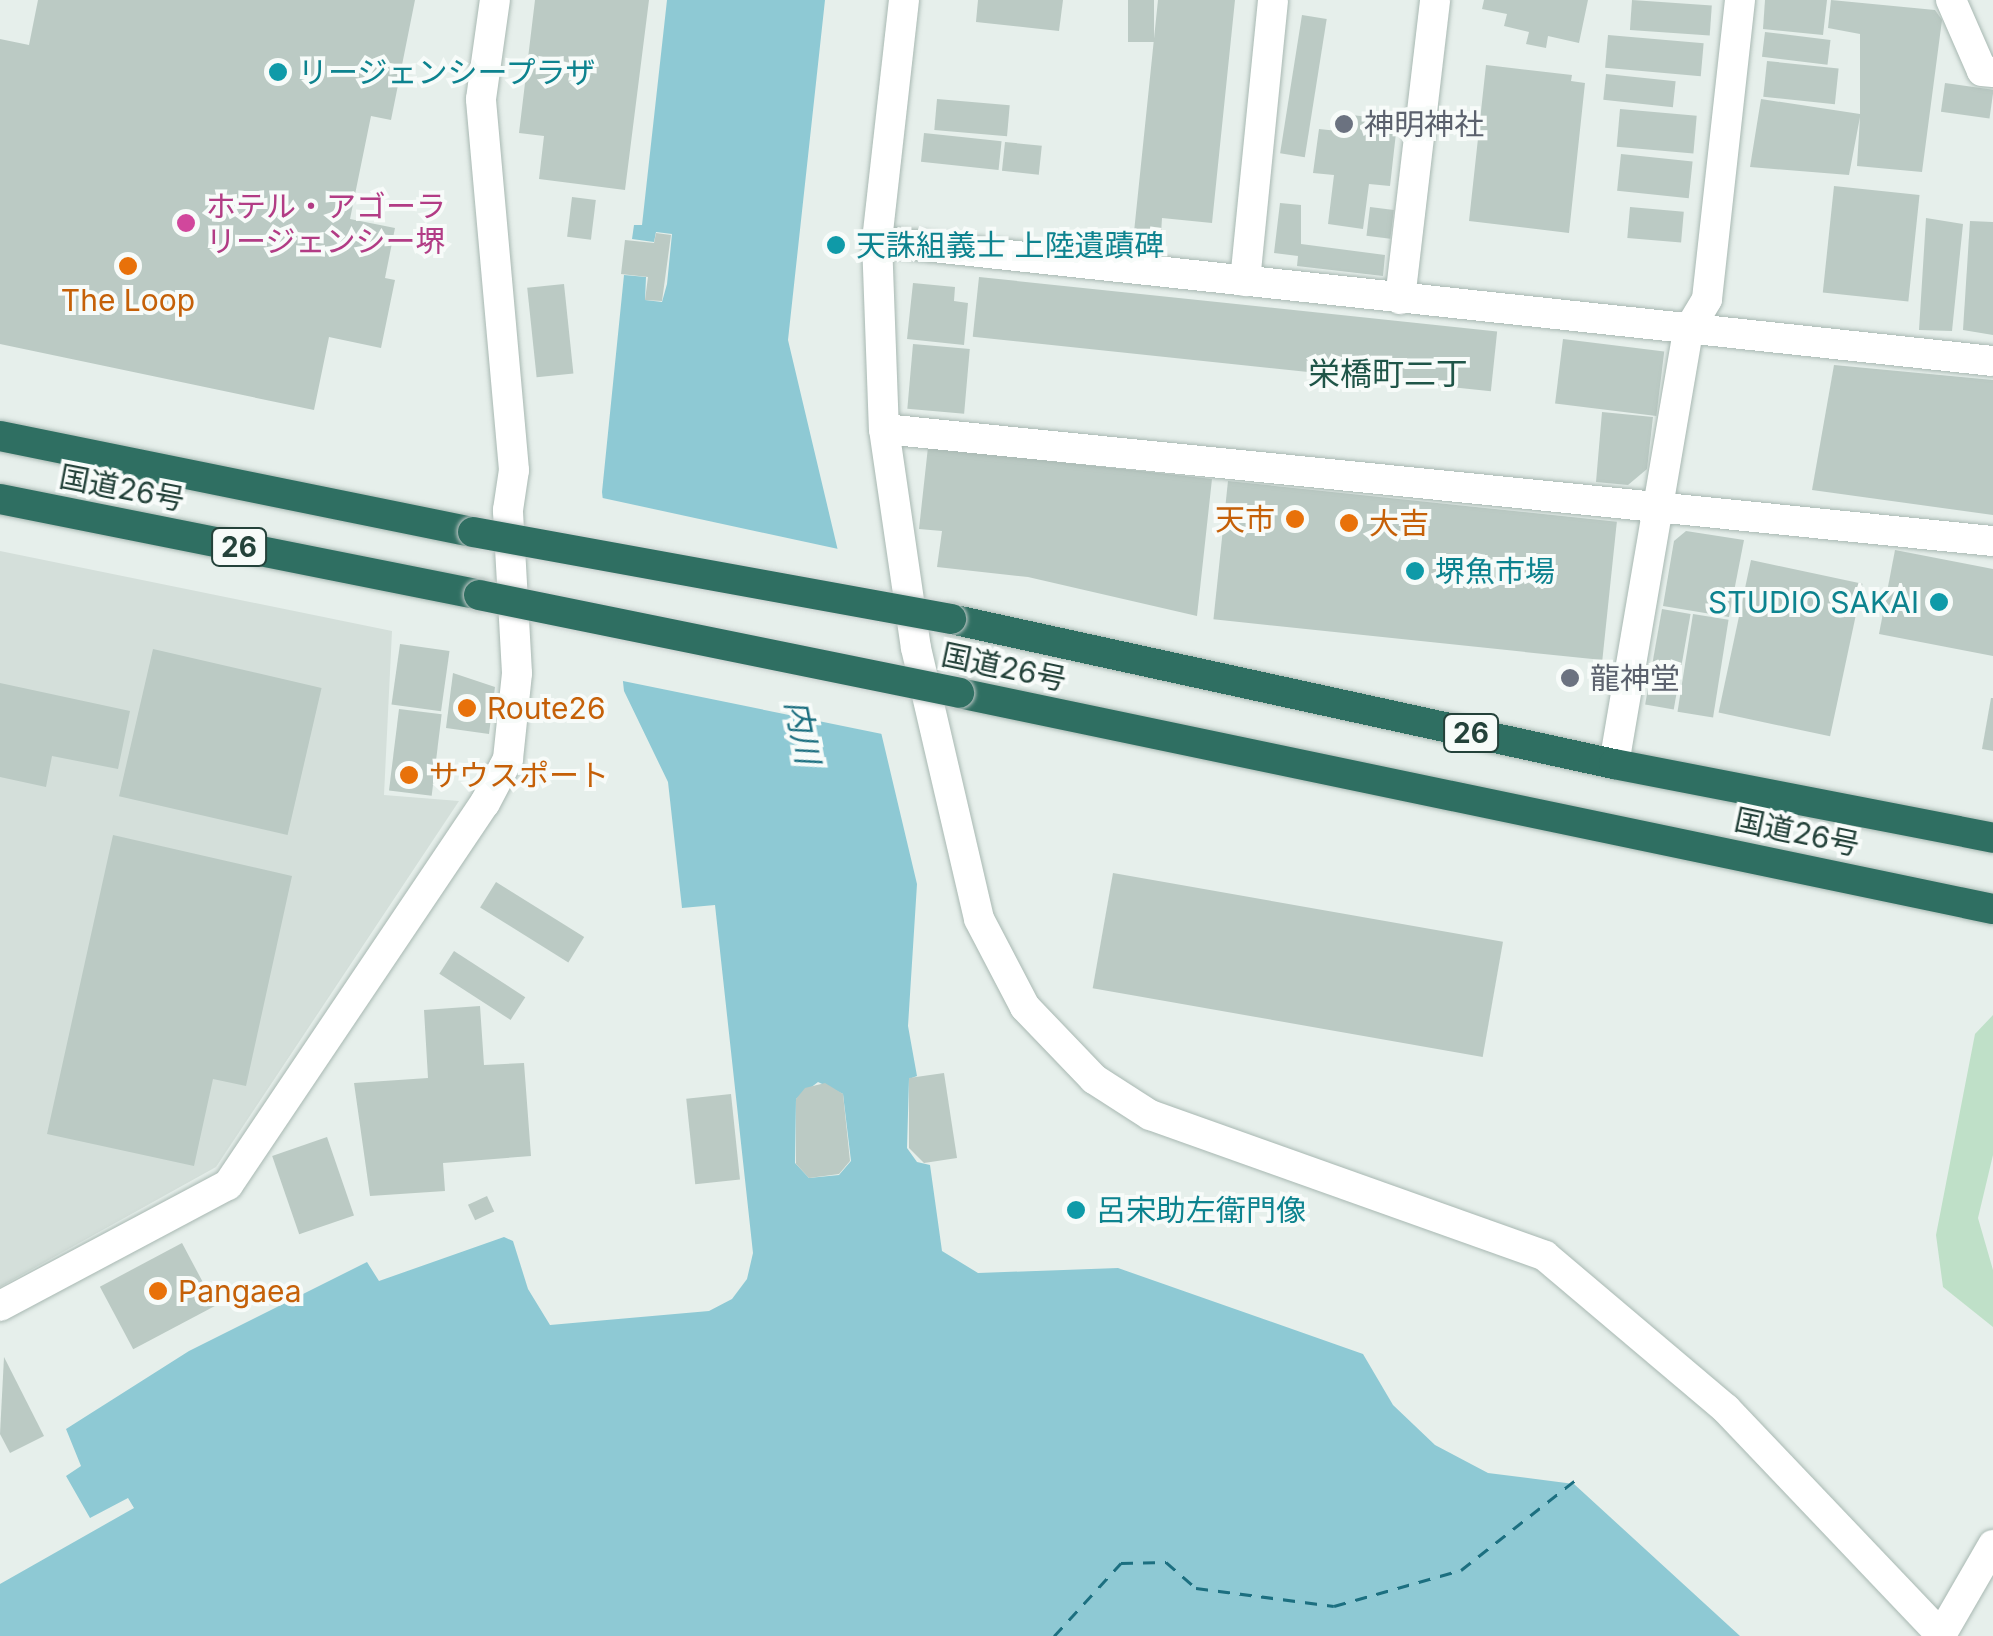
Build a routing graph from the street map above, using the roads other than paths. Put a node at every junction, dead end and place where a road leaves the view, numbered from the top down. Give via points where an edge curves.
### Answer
1 (495, 0) edge
2 (904, 0) edge
3 (1273, 0) edge
4 (1436, 0) edge
5 (1740, 0) edge
6 (1951, 0) edge
7 (1988, 72) edge
8 (877, 241) junction
9 (1245, 281) junction
10 (1400, 298) junction
11 (1688, 331) junction
12 (1993, 361) edge
13 (884, 429) junction
14 (0, 436) edge
15 (0, 499) edge
16 (1657, 502) junction
17 (1993, 541) edge
18 (1614, 764) junction
19 (1993, 838) edge
20 (1993, 909) edge
21 (0, 1306) edge
22 (1993, 1545) edge
23 (1942, 1636) edge

1 - 21 street via 482,99 514,470 508,510 516,672 508,759 474,820 228,1185
2 - 8 street
3 - 9 street
4 - 10 street
5 - 11 street via 1707,299
6 - 7 street
8 - 9 street
8 - 13 street
9 - 10 street
10 - 11 street
11 - 12 street
11 - 16 street
13 - 16 street
13 - 23 street via 916,648 952,825 992,950 1046,1033 1121,1098 1180,1128 1545,1256 1726,1409
14 - 18 highway, 国道26号 / 26, bridge via 950,619
15 - 20 highway, 国道26号 / 26, bridge
16 - 17 street
16 - 18 street
18 - 19 highway, 国道26号 / 26
22 - 23 street

